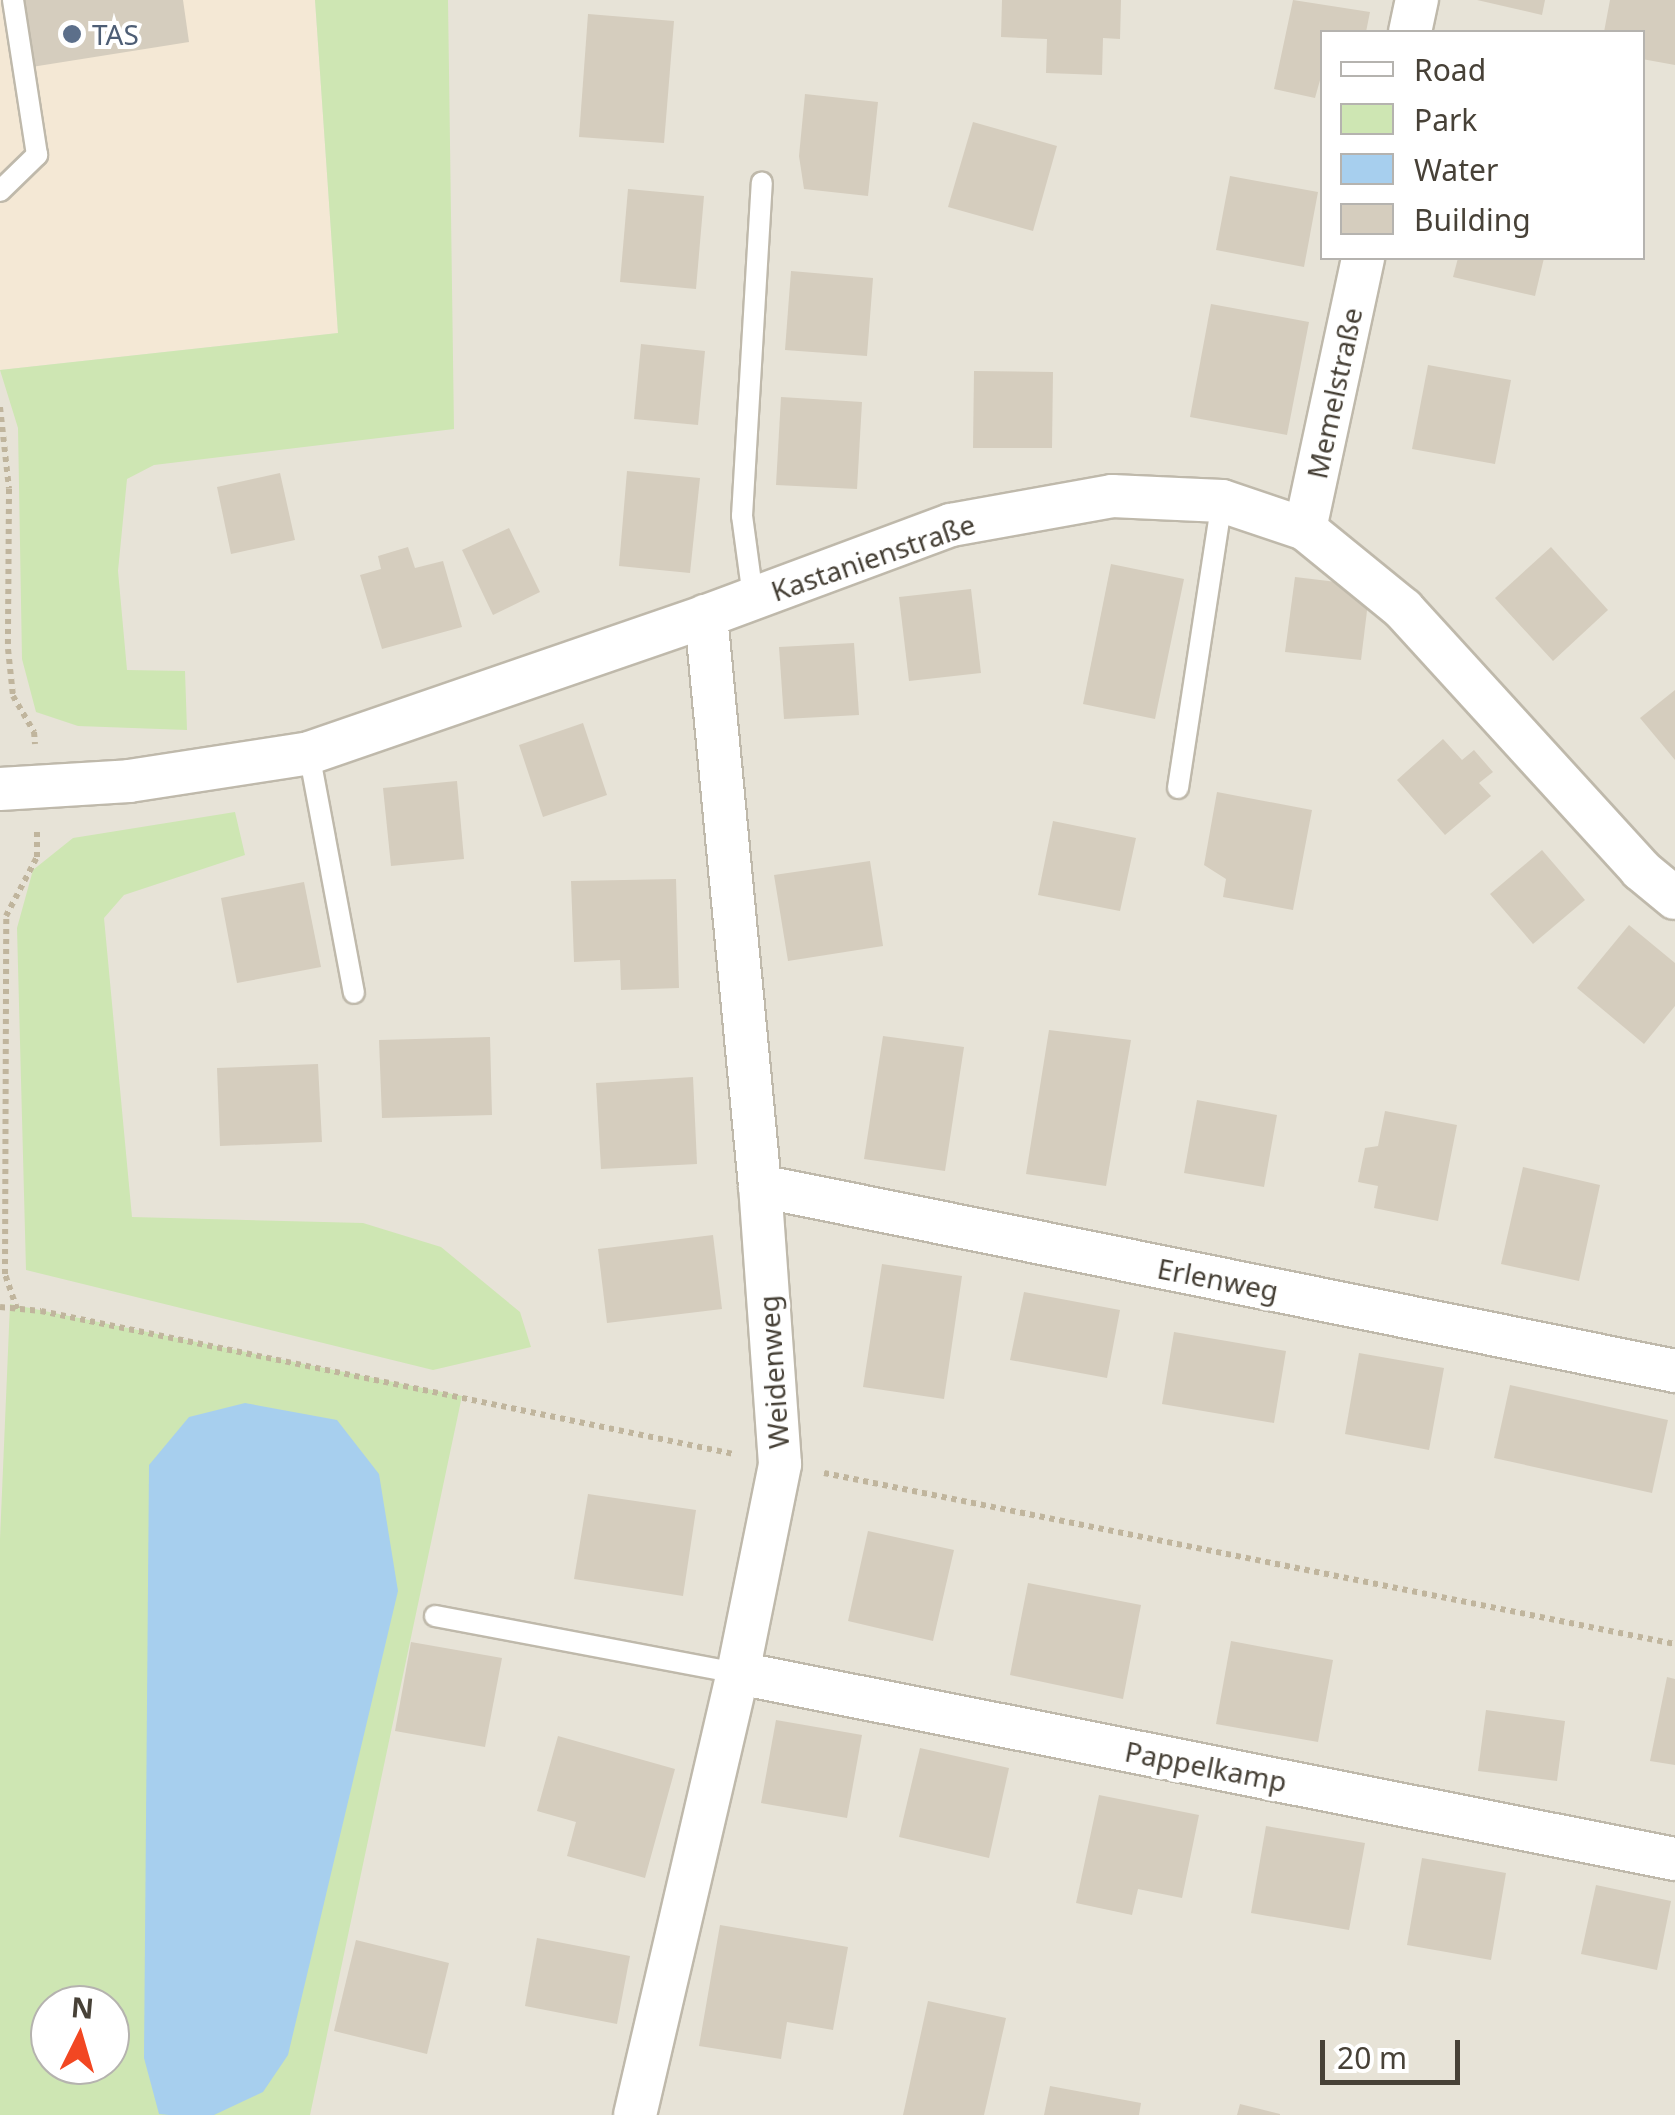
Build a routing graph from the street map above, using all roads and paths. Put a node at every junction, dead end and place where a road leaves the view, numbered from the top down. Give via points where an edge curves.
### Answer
1 (13, 0) edge
2 (1417, 0) edge
3 (1410, 30) edge
4 (762, 183) dead end
5 (0, 191) edge
6 (1362, 260) edge
7 (1222, 501) junction
8 (1305, 528) junction
9 (753, 597) junction
10 (706, 616) junction
11 (309, 753) junction
12 (1178, 788) dead end
13 (0, 789) edge
14 (1675, 898) edge
15 (354, 993) dead end
16 (3, 1153) edge
17 (760, 1186) junction
18 (0, 1307) edge
19 (17, 1309) junction
20 (1675, 1371) edge
21 (780, 1464) junction
22 (435, 1616) dead end
23 (1675, 1644) edge
24 (738, 1673) junction
25 (1675, 1859) edge
26 (635, 2115) edge

1 - 5 lane via 37,155
2 - 3 street
4 - 9 lane via 742,516
6 - 8 street, Memelstraße
7 - 8 street, Kastanienstraße
7 - 9 street, Kastanienstraße via 1112,496 951,525
7 - 12 lane
8 - 14 street, Kastanienstraße via 1403,609 1641,870
9 - 10 street, Kastanienstraße
10 - 11 street, Kastanienstraße
10 - 17 street, Weidenweg
11 - 13 street, Kastanienstraße via 129,781
11 - 15 lane
16 - 19 path via 6,1274
17 - 20 street, Erlenweg
17 - 21 street, Weidenweg
18 - 19 path
19 - 21 path
21 - 23 path
21 - 24 street, Weidenweg
22 - 24 lane
24 - 25 street, Pappelkamp
24 - 26 street, Weidenweg

